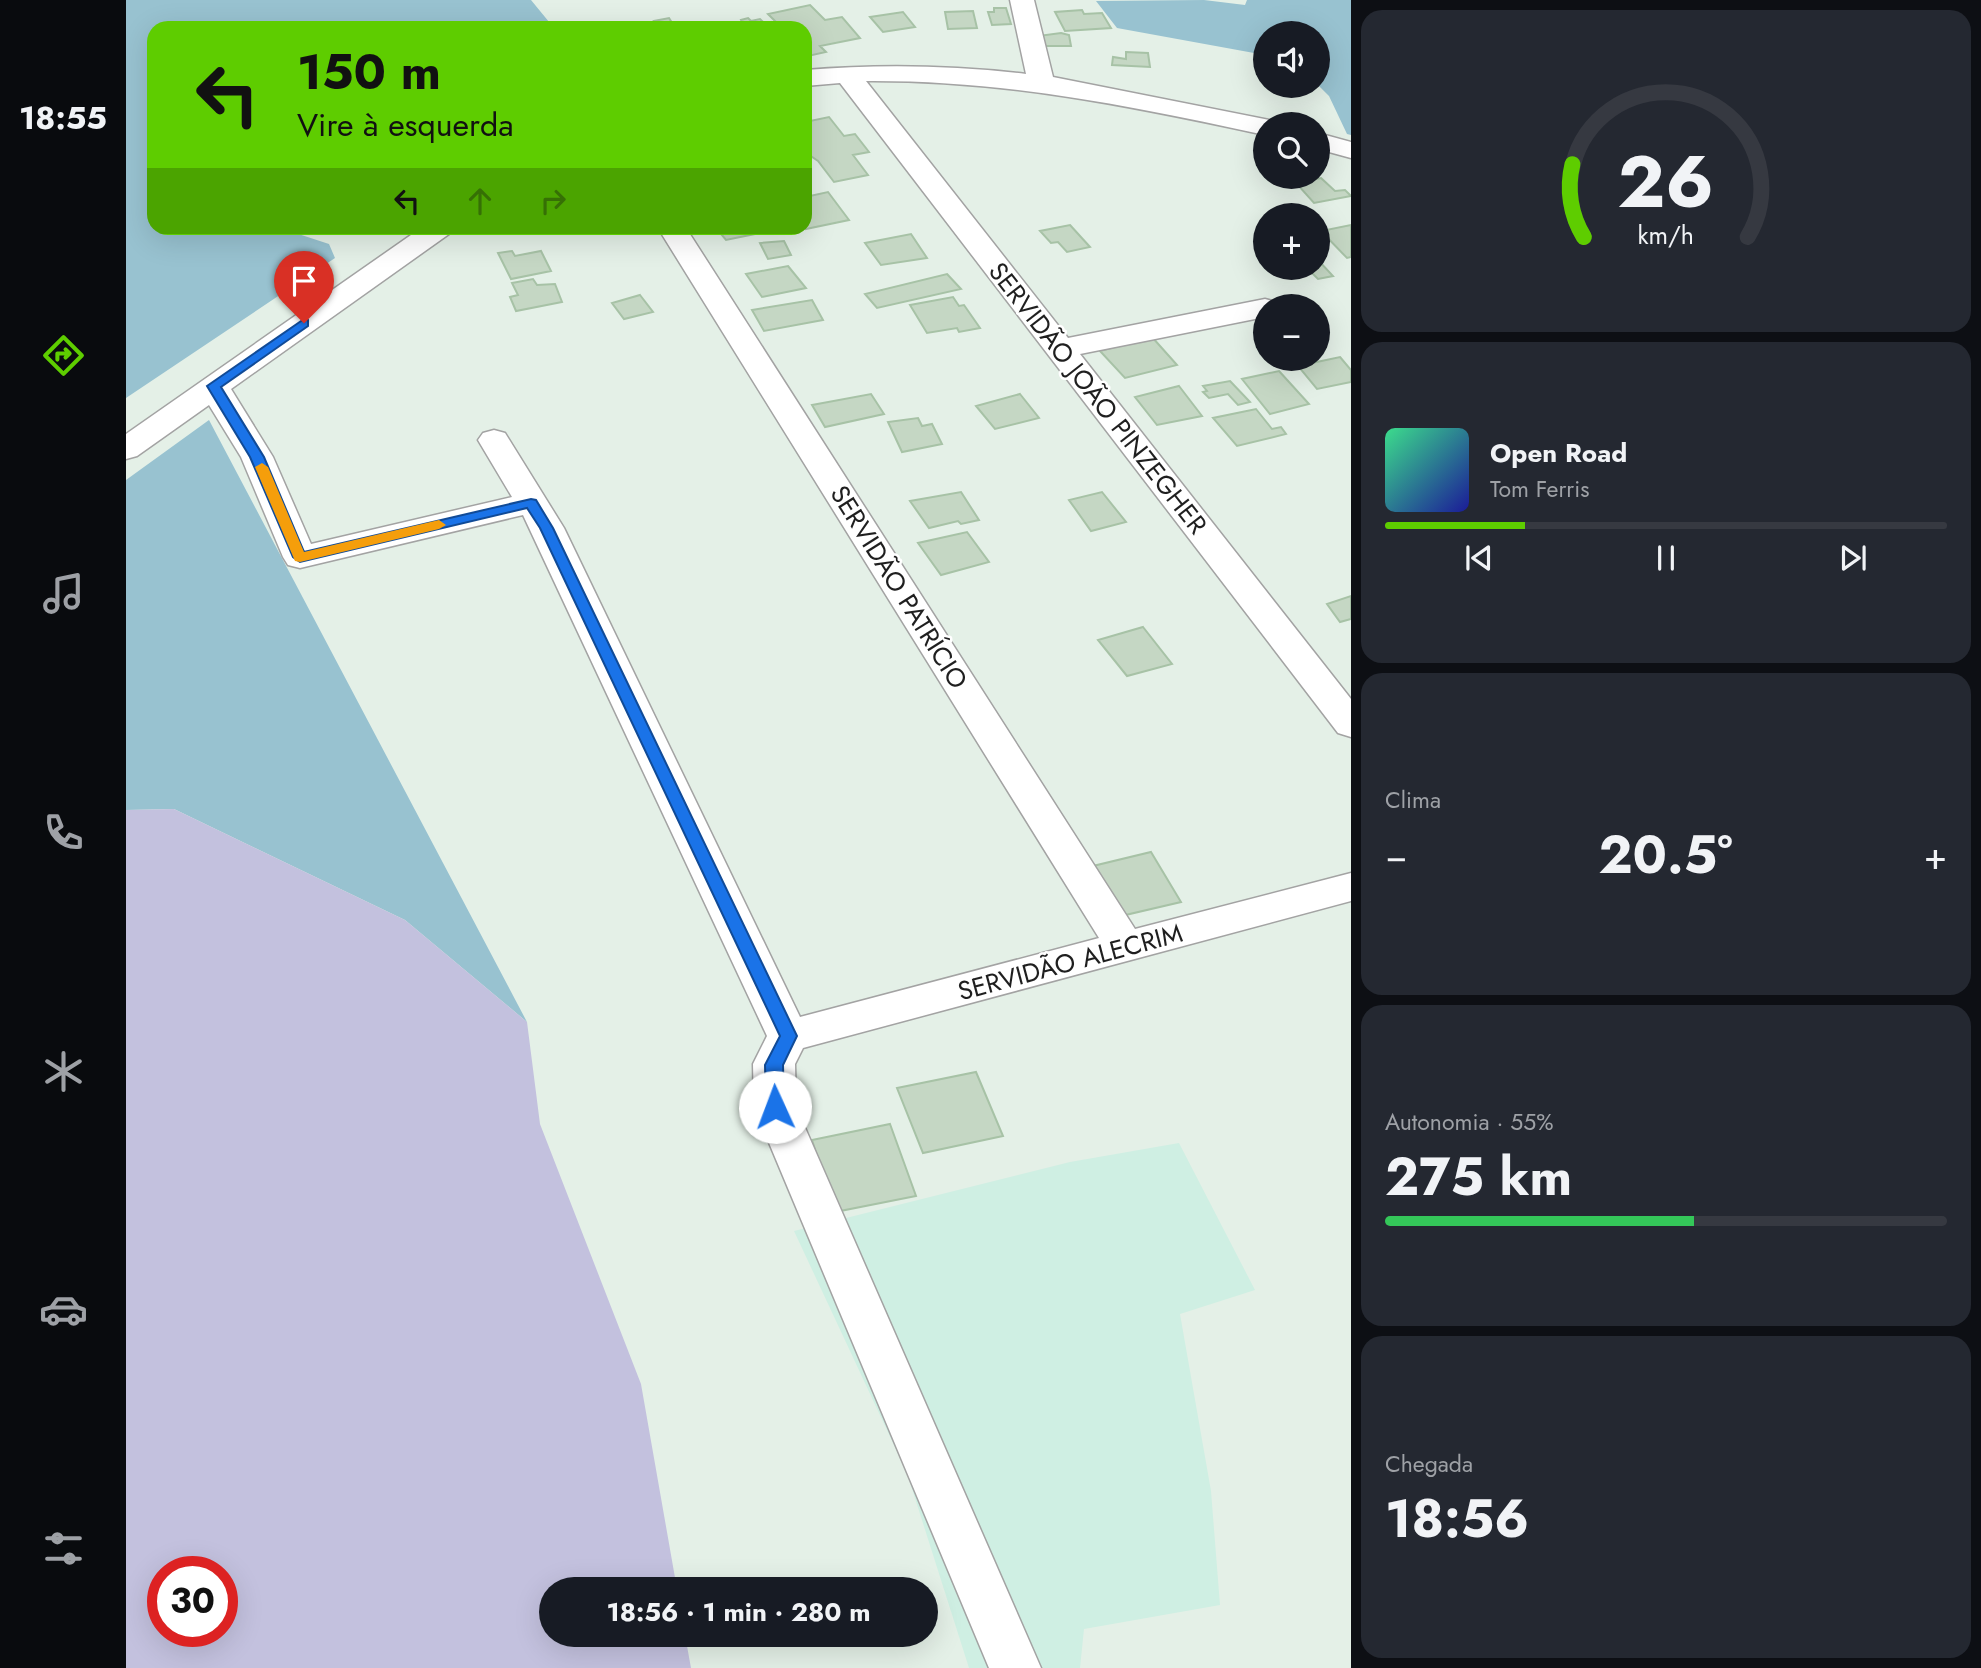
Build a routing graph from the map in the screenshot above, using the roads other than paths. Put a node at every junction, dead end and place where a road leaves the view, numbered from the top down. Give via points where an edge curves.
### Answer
1 (1022, 0) edge
2 (846, 73) junction
3 (812, 77) edge
4 (1041, 81) junction
5 (1253, 124) edge
6 (1330, 144) edge
7 (1351, 150) edge
8 (429, 235) edge
9 (676, 235) edge
10 (1253, 311) edge
11 (1060, 349) junction
12 (214, 386) junction
13 (494, 440) dead end
14 (126, 449) edge
15 (531, 503) junction
16 (1351, 724) edge
17 (1351, 887) edge
18 (1125, 947) junction
19 (788, 1036) junction
20 (1015, 1668) edge

1 - 4 street
2 - 3 street
2 - 4 street via 965,74
2 - 11 street, SERVIDÃO JOÃO PINZEGHER
4 - 5 street
6 - 7 street
8 - 12 street
9 - 18 street, SERVIDÃO PATRÍCIO
10 - 11 street
11 - 16 street, SERVIDÃO JOÃO PINZEGHER
12 - 14 street
12 - 15 street via 257,457 300,557
13 - 15 street
15 - 19 street via 547,528
17 - 18 street, SERVIDÃO ALECRIM
18 - 19 street, SERVIDÃO ALECRIM
19 - 20 street via 774,1065 775,1107

